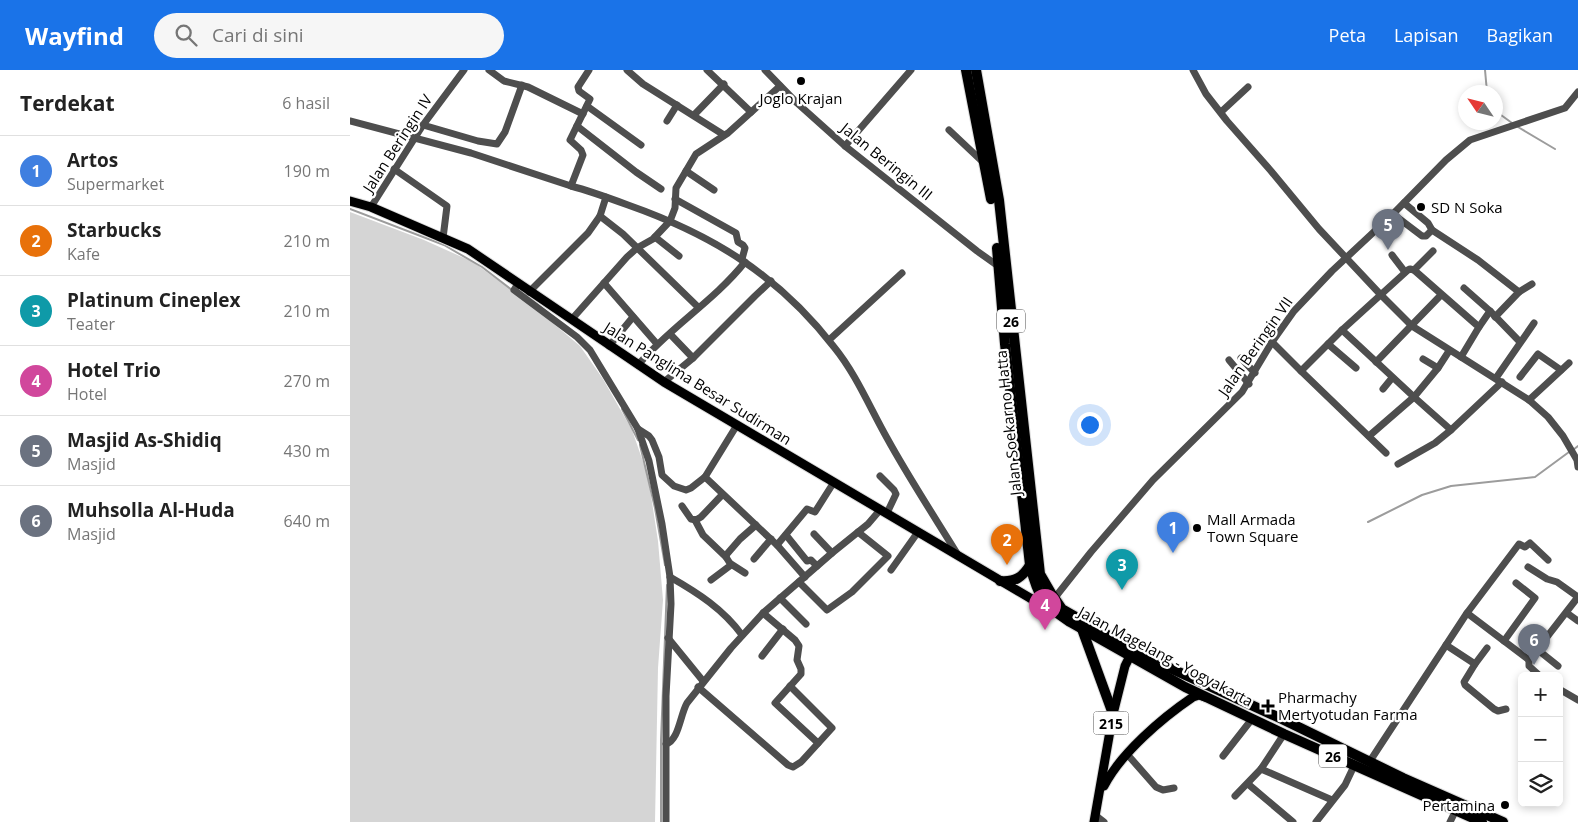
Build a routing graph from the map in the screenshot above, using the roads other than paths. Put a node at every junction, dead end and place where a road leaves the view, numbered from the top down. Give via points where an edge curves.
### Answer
1 (464, 70) edge
2 (489, 70) edge
3 (589, 70) edge
4 (627, 70) edge
5 (707, 70) edge
6 (765, 70) edge
7 (911, 70) edge
8 (966, 70) edge
9 (976, 70) edge
10 (1193, 70) edge
11 (724, 84) junction
12 (522, 85) junction
13 (780, 86) junction
14 (1248, 87) dead end
15 (1578, 92) edge
16 (677, 105) junction
17 (587, 106) junction
18 (751, 112) junction
19 (1221, 112) junction
20 (583, 114) junction
21 (694, 115) junction
22 (350, 121) edge
23 (667, 121) dead end
24 (423, 125) junction
25 (577, 126) junction
26 (949, 130) dead end
27 (724, 135) junction
28 (415, 138) junction
29 (641, 145) dead end
30 (845, 146) junction
31 (985, 164) junction
32 (394, 169) junction
33 (686, 172) junction
34 (571, 186) junction
35 (661, 189) dead end
36 (714, 190) dead end
37 (606, 197) junction
38 (675, 199) junction
39 (351, 200) edge
40 (1404, 203) junction
41 (371, 208) junction
42 (1393, 214) junction
43 (600, 216) junction
44 (670, 221) junction
45 (1432, 230) junction
46 (656, 237) junction
47 (443, 238) junction
48 (637, 248) junction
49 (1432, 251) dead end
50 (1392, 255) dead end
51 (679, 256) dead end
52 (1346, 258) junction
53 (743, 260) junction
54 (1002, 268) junction
55 (1414, 270) junction
56 (1405, 272) junction
57 (902, 273) dead end
58 (771, 281) junction
59 (604, 282) junction
60 (518, 284) junction
61 (1532, 284) dead end
62 (1464, 288) dead end
63 (529, 292) junction
64 (1383, 292) junction
65 (1519, 292) junction
66 (1441, 295) junction
67 (698, 307) junction
68 (1492, 314) junction
69 (633, 316) junction
70 (572, 319) junction
71 (1534, 323) dead end
72 (1413, 325) junction
73 (1479, 327) junction
74 (1342, 330) junction
75 (670, 334) junction
76 (828, 340) junction
77 (1272, 342) junction
78 (1520, 342) junction
79 (657, 344) junction
80 (1328, 344) junction
81 (609, 346) junction
82 (1449, 351) junction
83 (1462, 355) junction
84 (693, 358) junction
85 (1241, 358) dead end
86 (1423, 359) dead end
87 (1229, 360) dead end
88 (1376, 362) junction
89 (1569, 363) dead end
90 (638, 365) junction
91 (1356, 368) dead end
92 (1438, 368) junction
93 (1561, 370) junction
94 (1301, 371) junction
95 (1255, 373) junction
96 (1520, 377) dead end
97 (1392, 378) junction
98 (1499, 380) junction
99 (664, 382) junction
100 (1249, 384) junction
101 (1383, 389) dead end
102 (1414, 397) junction
103 (1529, 400) junction
104 (737, 425) junction
105 (638, 429) junction
106 (1451, 430) junction
107 (1369, 436) junction
108 (1021, 450) junction
109 (1386, 453) dead end
110 (1398, 464) dead end
111 (1578, 464) edge
112 (880, 476) dead end
113 (705, 477) junction
114 (834, 482) junction
115 (722, 495) junction
116 (682, 506) dead end
117 (884, 512) junction
118 (695, 520) junction
119 (756, 525) junction
120 (858, 532) junction
121 (918, 532) junction
122 (814, 534) dead end
123 (786, 535) junction
124 (771, 539) junction
125 (777, 545) junction
126 (832, 553) junction
127 (726, 557) junction
128 (959, 557) junction
129 (754, 559) dead end
130 (1548, 560) dead end
131 (731, 564) junction
132 (1030, 565) junction
133 (817, 566) junction
134 (1528, 567) dead end
135 (891, 570) dead end
136 (745, 574) dead end
137 (1040, 574) junction
138 (670, 577) junction
139 (802, 579) junction
140 (712, 580) dead end
141 (1000, 581) junction
142 (1516, 584) dead end
143 (1035, 587) junction
144 (1019, 592) junction
145 (780, 598) junction
146 (1040, 598) junction
147 (1050, 603) junction
148 (1059, 611) junction
149 (1567, 612) junction
150 (763, 613) junction
151 (1467, 613) junction
152 (1578, 620) edge
153 (806, 624) dead end
154 (783, 629) junction
155 (1082, 629) junction
156 (742, 635) junction
157 (668, 638) junction
158 (1504, 641) junction
159 (1446, 645) junction
160 (1487, 648) dead end
161 (1538, 650) junction
162 (1131, 653) junction
163 (762, 656) dead end
164 (1529, 660) junction
165 (1475, 664) junction
166 (1558, 666) dead end
167 (1535, 672) edge
168 (1184, 675) junction
169 (701, 684) junction
170 (790, 686) junction
171 (1193, 690) junction
172 (1563, 691) edge
173 (1208, 698) junction
174 (1578, 700) edge
175 (1185, 703) junction
176 (1506, 709) dead end
177 (1113, 714) junction
178 (1252, 719) junction
179 (1284, 734) junction
180 (818, 743) junction
181 (666, 744) junction
182 (1105, 755) junction
183 (1223, 756) dead end
184 (1124, 757) junction
185 (1370, 761) junction
186 (1354, 766) junction
187 (1262, 769) junction
188 (1248, 784) junction
189 (1174, 788) dead end
190 (1100, 793) junction
191 (1235, 796) dead end
192 (1332, 800) junction
193 (1456, 810) junction
194 (1095, 818) edge
195 (666, 822) edge
196 (1104, 822) edge
197 (1293, 822) edge
198 (1316, 822) edge
199 (1450, 822) edge
200 (1482, 822) edge
201 (1503, 822) edge

1 - 24 street, Jalan Beringin IV
2 - 12 street via 504,81
3 - 17 street via 578,88 590,98
4 - 16 street
5 - 11 street
6 - 13 street, Jalan Beringin III
7 - 30 street
8 - 31 highway, Jalan Soekarno Hatta / 26
9 - 54 highway, Jalan Soekarno Hatta / 26 via 995,178
10 - 19 street
11 - 18 street
11 - 21 street
12 - 20 street
12 - 24 street via 505,132 497,144
13 - 18 street
13 - 30 street, Jalan Beringin III
14 - 19 street
15 - 40 street, Jalan Beringin VII via 1565,108 1463,144
16 - 21 street
16 - 23 street
17 - 20 street
17 - 29 street
18 - 27 street
19 - 52 street
20 - 25 street
21 - 27 street
22 - 28 street
24 - 28 street, Jalan Beringin IV
25 - 34 street via 570,140 583,155
25 - 35 street
26 - 31 street
27 - 33 street via 698,152
28 - 32 street, Jalan Beringin IV
28 - 34 street
30 - 54 street, Jalan Beringin III
31 - 54 highway, Jalan Soekarno Hatta / 26
32 - 41 street, Jalan Beringin IV
32 - 47 street via 446,205
33 - 36 street
33 - 38 street via 676,188
34 - 37 street
37 - 43 street
37 - 44 street
38 - 44 street
38 - 53 street via 736,232 738,242 745,248
39 - 41 main road, Jalan Panglima Besar Sudirman
40 - 42 street, Jalan Beringin VII
40 - 45 street
41 - 47 main road, Jalan Panglima Besar Sudirman
42 - 45 street via 1422,236
42 - 52 street, Jalan Beringin VII
43 - 48 street
43 - 63 street via 576,246
44 - 46 street
44 - 53 street via 710,239
45 - 65 street
46 - 48 street
46 - 51 street
47 - 60 main road, Jalan Panglima Besar Sudirman via 468,250
48 - 59 street
48 - 67 street
49 - 55 street
50 - 56 street
52 - 64 street
52 - 77 street, Jalan Beringin VII via 1294,311
53 - 58 street
53 - 67 street via 724,286
54 - 108 highway, Jalan Soekarno Hatta / 26 via 1005,344
55 - 56 street
55 - 66 street
56 - 64 street
57 - 76 street
58 - 76 street
58 - 84 street
59 - 69 street
59 - 70 street
60 - 63 main road, Jalan Panglima Besar Sudirman
60 - 105 street via 514,290 590,350
61 - 65 street
62 - 68 street
63 - 70 main road, Jalan Panglima Besar Sudirman
64 - 72 street
64 - 74 street
65 - 68 street
66 - 72 street
66 - 73 street
67 - 75 street
68 - 73 street
68 - 78 street
69 - 79 street
69 - 81 street
70 - 81 main road, Jalan Panglima Besar Sudirman
71 - 78 street
72 - 82 street
72 - 88 street
73 - 83 street
74 - 80 street
74 - 88 street
75 - 79 street
75 - 84 street
76 - 128 street via 844,361 907,474
77 - 94 street
77 - 95 street, Jalan Beringin VII
78 - 98 street
79 - 90 street
80 - 91 street
80 - 94 street
81 - 90 main road, Jalan Panglima Besar Sudirman
82 - 83 street
82 - 92 street
83 - 98 street
84 - 99 street
85 - 95 street
86 - 92 street
87 - 100 street
88 - 97 street
89 - 93 street
90 - 99 main road, Jalan Panglima Besar Sudirman
92 - 102 street
93 - 96 street via 1538,354
93 - 103 street
94 - 107 street
95 - 100 street, Jalan Beringin VII
97 - 101 street
97 - 102 street
98 - 103 street
98 - 106 street
99 - 104 main road, Jalan Panglima Besar Sudirman
100 - 147 street, Jalan Beringin VII via 1153,480
102 - 106 street
102 - 107 street
103 - 111 street via 1563,436
104 - 113 street
104 - 114 main road, Jalan Panglima Besar Sudirman
105 - 113 street via 652,440 662,475 674,486 691,488
105 - 138 street via 650,461
106 - 110 street
107 - 109 street
108 - 132 highway, Jalan Soekarno Hatta / 26
108 - 137 highway, Jalan Soekarno Hatta / 26
112 - 117 street via 896,493
113 - 115 street
114 - 117 main road, Jalan Panglima Besar Sudirman
114 - 123 street via 815,512 807,509
115 - 118 street
115 - 119 street
116 - 118 street
117 - 120 street
117 - 121 main road, Jalan Panglima Besar Sudirman
118 - 127 street via 703,536
119 - 124 street
119 - 127 street
120 - 126 street
120 - 139 street via 888,557 852,592 826,610
121 - 128 main road, Jalan Panglima Besar Sudirman
121 - 135 street
122 - 126 street
123 - 125 street
123 - 133 street via 807,560
124 - 125 street
124 - 129 street
125 - 139 street
126 - 133 street
127 - 131 street
128 - 141 main road, Jalan Panglima Besar Sudirman
130 - 151 street via 1530,543 1525,547 1519,544
131 - 136 street
131 - 140 street
132 - 141 highway via 1020,578
132 - 143 highway, 26
133 - 139 street
134 - 149 street via 1578,597
137 - 143 main road via 1039,584
137 - 147 highway, 26
138 - 156 street via 713,604
138 - 157 street
139 - 145 street
141 - 144 main road, Jalan Panglima Besar Sudirman
142 - 158 street via 1535,598
143 - 144 main road
143 - 146 highway, 26
144 - 146 main road
144 - 147 main road
145 - 150 street
145 - 153 street
146 - 147 highway, 26
147 - 148 highway, 26
148 - 155 highway, Jalan Magelang - Yogyakarta / 26
148 - 162 highway, Jalan Magelang - Yogyakarta / 26
149 - 152 street
149 - 161 street
150 - 154 street
150 - 156 street
151 - 158 street
151 - 159 street
154 - 163 street
154 - 170 street via 799,646 797,660 801,674
155 - 162 highway, Jalan Magelang - Yogyakarta / 26
155 - 177 highway, 215
156 - 169 street
157 - 169 street
157 - 181 street
158 - 164 street
159 - 165 street
159 - 185 street
160 - 165 street
161 - 164 street
161 - 166 street
162 - 168 highway, Jalan Magelang - Yogyakarta / 26
162 - 171 highway, Jalan Magelang - Yogyakarta / 26
162 - 177 main road, 215
164 - 167 street via 1528,666
165 - 176 street via 1464,683 1494,709
168 - 171 main road via 1192,683
168 - 185 highway, Jalan Magelang - Yogyakarta / 26
169 - 180 street via 788,765 799,764
169 - 181 street via 682,711 674,738
170 - 180 street via 832,728
170 - 180 street via 775,703
171 - 173 highway, Jalan Magelang - Yogyakarta / 26
171 - 175 main road
172 - 174 street
173 - 175 main road, 215 via 1199,695
173 - 178 highway, Jalan Magelang - Yogyakarta / 26
175 - 184 main road, 215
177 - 182 main road, 215
178 - 179 highway, Jalan Magelang - Yogyakarta / 26
178 - 183 street
179 - 186 highway, Jalan Magelang - Yogyakarta / 26
179 - 187 street
181 - 195 street
182 - 184 main road, 215 via 1113,761
182 - 190 main road, 215
184 - 189 street via 1156,787 1163,790
184 - 190 main road, 215
185 - 201 highway, Jalan Magelang - Yogyakarta / 26
186 - 192 street via 1345,785
186 - 193 highway, Jalan Magelang - Yogyakarta / 26
187 - 188 street
187 - 192 street
188 - 191 street
188 - 197 street
190 - 194 main road, 215
192 - 198 street
193 - 199 street
193 - 200 highway, Jalan Magelang - Yogyakarta / 26
194 - 196 street

